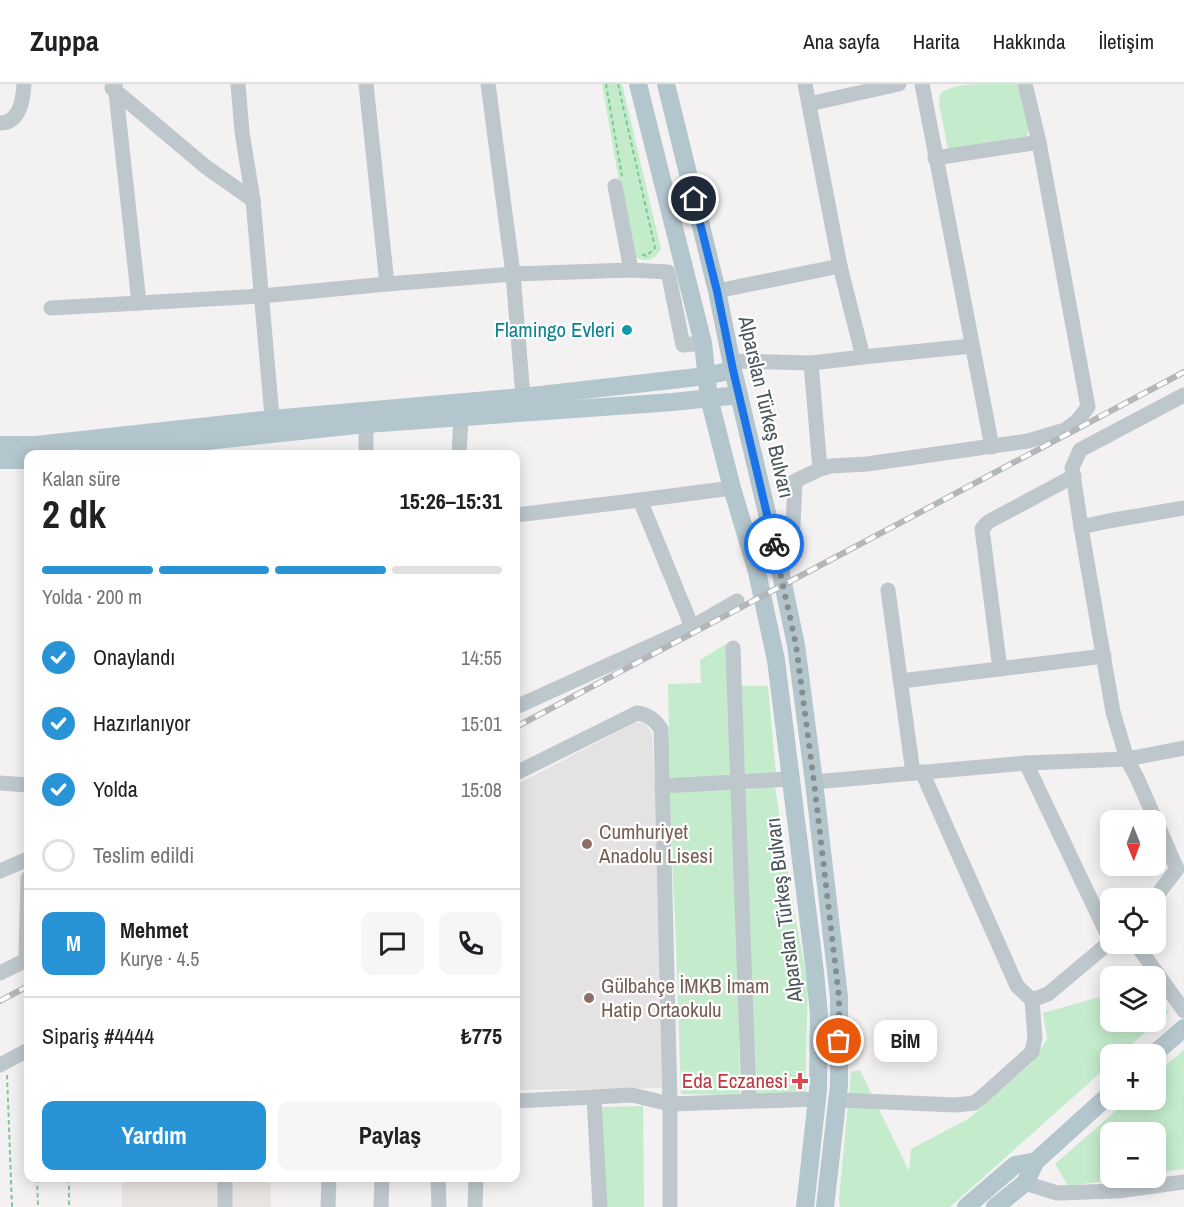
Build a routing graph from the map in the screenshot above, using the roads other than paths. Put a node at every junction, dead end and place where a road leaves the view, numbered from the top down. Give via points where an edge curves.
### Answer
1 (24, 84) edge
2 (238, 84) edge
3 (366, 84) edge
4 (488, 84) edge
5 (638, 84) edge
6 (666, 84) edge
7 (805, 84) edge
8 (899, 84) edge
9 (921, 84) edge
10 (1025, 84) edge
11 (113, 86) edge
12 (809, 104) junction
13 (0, 123) edge
14 (1039, 142) junction
15 (935, 158) junction
16 (619, 185) road end
17 (253, 200) junction
18 (840, 266) junction
19 (631, 270) junction
20 (513, 274) junction
21 (387, 284) junction
22 (717, 291) junction
23 (262, 296) junction
24 (139, 303) junction
25 (51, 308) dead end
26 (703, 343) junction
27 (972, 346) junction
28 (863, 357) junction
29 (811, 363) junction
30 (732, 366) junction
31 (706, 376) junction
32 (739, 395) junction
33 (1184, 395) edge
34 (523, 397) junction
35 (709, 399) junction
36 (461, 417) junction
37 (366, 424) junction
38 (273, 427) junction
39 (0, 445) edge
40 (992, 447) junction
41 (62, 450) edge
42 (114, 450) edge
43 (366, 450) edge
44 (459, 450) edge
45 (24, 451) edge
46 (24, 455) edge
47 (0, 460) edge
48 (820, 469) junction
49 (1074, 476) junction
50 (732, 488) junction
51 (640, 500) junction
52 (1184, 508) edge
53 (520, 515) edge
54 (1081, 527) junction
55 (777, 555) junction
56 (888, 590) dead end
57 (737, 601) dead end
58 (692, 627) junction
59 (733, 648) dead end
60 (1104, 656) junction
61 (1000, 669) junction
62 (901, 681) junction
63 (520, 705) edge
64 (1184, 748) edge
65 (1126, 759) junction
66 (1026, 763) junction
67 (520, 771) edge
68 (917, 772) junction
69 (790, 779) junction
70 (737, 782) junction
71 (814, 782) junction
72 (0, 783) edge
73 (24, 785) edge
74 (662, 786) junction
75 (24, 861) edge
76 (1180, 865) edge
77 (0, 871) edge
78 (1163, 888) edge
79 (1100, 920) edge
80 (1100, 950) edge
81 (1143, 954) edge
82 (24, 961) edge
83 (0, 973) edge
84 (1032, 1000) junction
85 (1184, 1011) edge
86 (1184, 1028) edge
87 (1166, 1044) edge
88 (24, 1052) edge
89 (4, 1063) edge
90 (594, 1097) junction
91 (817, 1100) junction
92 (838, 1100) junction
93 (520, 1101) edge
94 (749, 1101) junction
95 (1100, 1103) edge
96 (670, 1104) junction
97 (1036, 1161) junction
98 (225, 1182) edge
99 (328, 1182) edge
100 (382, 1182) edge
101 (438, 1182) edge
102 (476, 1182) edge
103 (1184, 1182) edge
104 (1025, 1183) junction
105 (225, 1207) edge
106 (328, 1207) edge
107 (381, 1207) edge
108 (438, 1207) edge
109 (475, 1207) edge
110 (600, 1207) edge
111 (670, 1207) edge
112 (805, 1207) edge
113 (825, 1207) edge
114 (966, 1207) edge
115 (995, 1207) edge

1 - 13 street via 23,102 16,116
2 - 17 street
3 - 21 street
4 - 20 street
5 - 26 main road, Alparslan Türkeş Bulvarı
6 - 22 main road, Alparslan Türkeş Bulvarı
7 - 12 street
8 - 12 street
9 - 15 street
10 - 14 street
11 - 17 street via 206,167
11 - 24 street
12 - 18 street
14 - 15 street
14 - 40 street via 1088,407 1065,430
15 - 27 street
16 - 19 street
17 - 23 street
18 - 22 street
18 - 28 street
19 - 20 street
19 - 26 street via 668,272 683,345
20 - 21 street
20 - 34 street
21 - 23 street
22 - 30 main road, Alparslan Türkeş Bulvarı
23 - 24 street
23 - 38 street
24 - 25 street
26 - 31 main road, Alparslan Türkeş Bulvarı
27 - 28 street
27 - 40 street
28 - 29 street
29 - 30 street
29 - 48 street
30 - 31 main road
30 - 32 main road, Alparslan Türkeş Bulvarı
31 - 34 main road
31 - 35 main road, Alparslan Türkeş Bulvarı
32 - 35 main road
32 - 55 main road, Alparslan Türkeş Bulvarı
33 - 49 street via 1080,450 1072,468
34 - 38 main road
35 - 36 main road
35 - 50 main road, Alparslan Türkeş Bulvarı
36 - 37 main road
36 - 44 street
37 - 38 main road
37 - 43 street
38 - 41 main road
38 - 42 main road
39 - 45 main road
40 - 48 street
46 - 47 main road
48 - 55 street via 795,481 792,548
49 - 54 street
49 - 61 street via 988,522 982,530
50 - 51 street
50 - 69 main road, Alparslan Türkeş Bulvarı via 757,572 776,660
51 - 53 street
51 - 58 street
52 - 54 street
54 - 60 street
55 - 71 main road, Alparslan Türkeş Bulvarı via 796,645
56 - 62 street
57 - 58 street
58 - 63 street
59 - 70 street
60 - 61 street
60 - 65 street
61 - 62 street
62 - 68 street
64 - 65 street
65 - 66 street
65 - 76 street
66 - 68 street
66 - 79 street
67 - 74 street via 637,713 655,719 661,729
68 - 71 street
68 - 84 street via 1017,986
69 - 70 street
69 - 91 main road, Alparslan Türkeş Bulvarı via 819,1015
70 - 74 street
70 - 94 street
71 - 92 main road, Alparslan Türkeş Bulvarı via 839,997
72 - 73 street
74 - 96 street
75 - 77 street
76 - 78 street
80 - 84 street via 1048,994
81 - 85 street
82 - 83 street
84 - 92 street via 1032,1052 974,1103
86 - 87 main road
88 - 89 street
90 - 93 street
90 - 96 street via 632,1095
90 - 110 street
91 - 94 street
91 - 112 main road, Alparslan Türkeş Bulvarı
92 - 113 main road, Alparslan Türkeş Bulvarı
94 - 96 street
95 - 97 main road
96 - 111 street
97 - 104 main road
97 - 114 main road via 1015,1165
98 - 105 street
99 - 106 street
100 - 107 street
101 - 108 street
102 - 109 street
103 - 104 street via 1118,1191 1057,1193
104 - 115 main road

